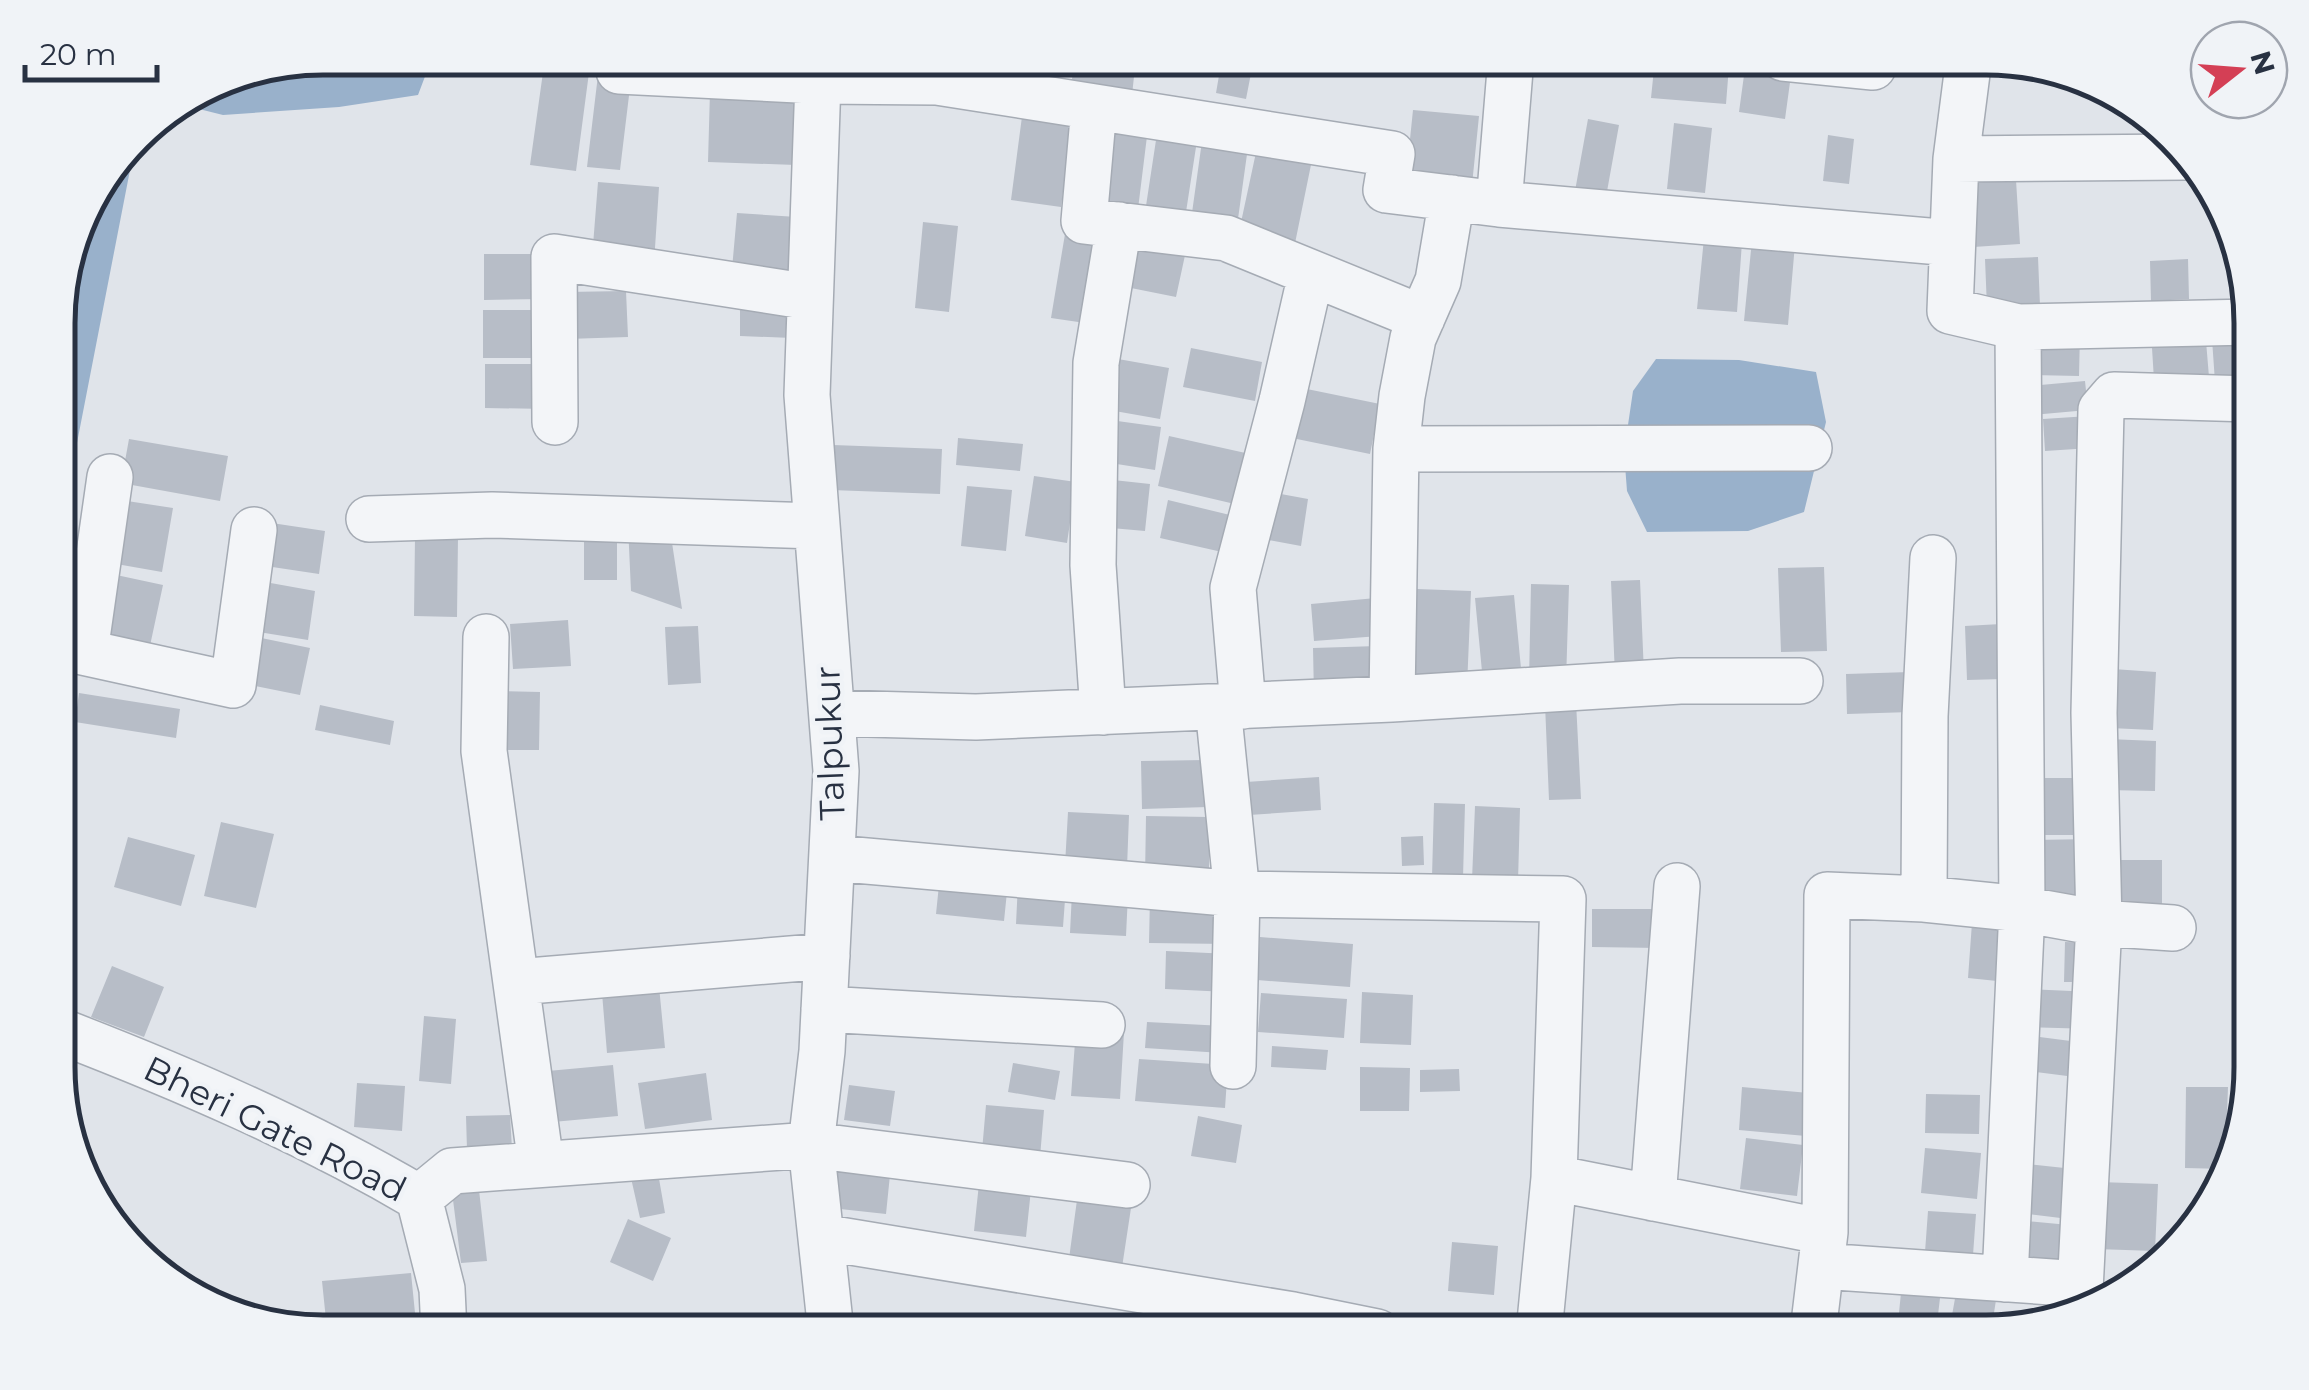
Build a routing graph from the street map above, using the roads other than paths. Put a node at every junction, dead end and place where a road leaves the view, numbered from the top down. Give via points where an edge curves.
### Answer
1 (1510, 75) edge
2 (1968, 75) edge
3 (714, 76) edge
4 (875, 76) edge
5 (959, 76) edge
6 (818, 81) junction
7 (1094, 107) junction
8 (2170, 157) edge
9 (1956, 159) junction
10 (1452, 198) junction
11 (1499, 204) junction
12 (1119, 225) junction
13 (1952, 243) junction
14 (1310, 274) junction
15 (810, 297) junction
16 (1422, 318) junction
17 (2233, 322) edge
18 (2018, 327) junction
19 (2233, 399) edge
20 (554, 422) dead end
21 (1809, 448) dead end
22 (1396, 449) junction
23 (110, 477) dead end
24 (370, 519) dead end
25 (816, 526) junction
26 (254, 530) dead end
27 (1934, 558) dead end
28 (75, 635) edge
29 (486, 637) dead end
30 (75, 650) edge
31 (1800, 680) dead end
32 (1392, 699) junction
33 (1230, 706) junction
34 (832, 712) junction
35 (1103, 712) junction
36 (833, 858) junction
37 (1678, 886) dead end
38 (1238, 894) junction
39 (1924, 899) junction
40 (2022, 909) junction
41 (2099, 923) junction
42 (2173, 928) dead end
43 (827, 956) junction
44 (517, 982) junction
45 (824, 1009) junction
46 (1102, 1025) dead end
47 (75, 1037) edge
48 (1234, 1066) dead end
49 (812, 1146) junction
50 (541, 1164) junction
51 (1554, 1178) junction
52 (1127, 1185) dead end
53 (418, 1198) junction
54 (1653, 1198) junction
55 (821, 1237) junction
56 (1823, 1249) junction
57 (2004, 1279) junction
58 (2080, 1297) edge
59 (1290, 1314) edge
60 (1541, 1314) edge
61 (1815, 1314) edge
62 (443, 1315) edge
63 (829, 1315) edge

1 - 11 street
2 - 9 street
3 - 6 street
4 - 6 street
5 - 7 street
6 - 15 street, Talpukur
7 - 10 street via 1392,154 1386,190
7 - 12 street via 1084,221
8 - 9 street
9 - 13 street
10 - 11 street
10 - 16 street via 1438,281
11 - 13 street
12 - 14 street via 1226,238
12 - 35 street via 1096,364 1093,565
13 - 18 street via 1950,310
14 - 16 street
14 - 33 street via 1233,588
15 - 20 street via 554,257
15 - 25 street, Talpukur via 807,395
16 - 22 street
17 - 18 street
18 - 40 street
19 - 41 street via 2114,395 2101,410 2094,713
21 - 22 street
22 - 32 street
23 - 28 street
24 - 25 street via 492,515
25 - 34 street, Talpukur
26 - 30 street via 233,684
27 - 39 street
29 - 44 street via 484,751
31 - 32 street
32 - 33 street
33 - 35 street
33 - 38 street
34 - 35 street
34 - 36 street, Talpukur
36 - 38 street
36 - 43 street, Talpukur
37 - 54 street
38 - 48 street
38 - 51 street via 1563,899
39 - 40 street
39 - 56 street via 1827,895
40 - 41 street
40 - 57 street
41 - 42 street
41 - 58 street
43 - 44 street
43 - 45 street, Talpukur
44 - 50 street
45 - 46 street
45 - 49 street, Talpukur
47 - 53 street, Bheri Gate Road via 354,1160
49 - 50 street
49 - 52 street
49 - 55 street, Talpukur
50 - 53 street via 452,1170
51 - 54 street
51 - 60 street
53 - 62 street, Bheri Gate Road
54 - 56 street
55 - 59 street
55 - 63 street, Talpukur
56 - 57 street
56 - 61 street
57 - 58 street

